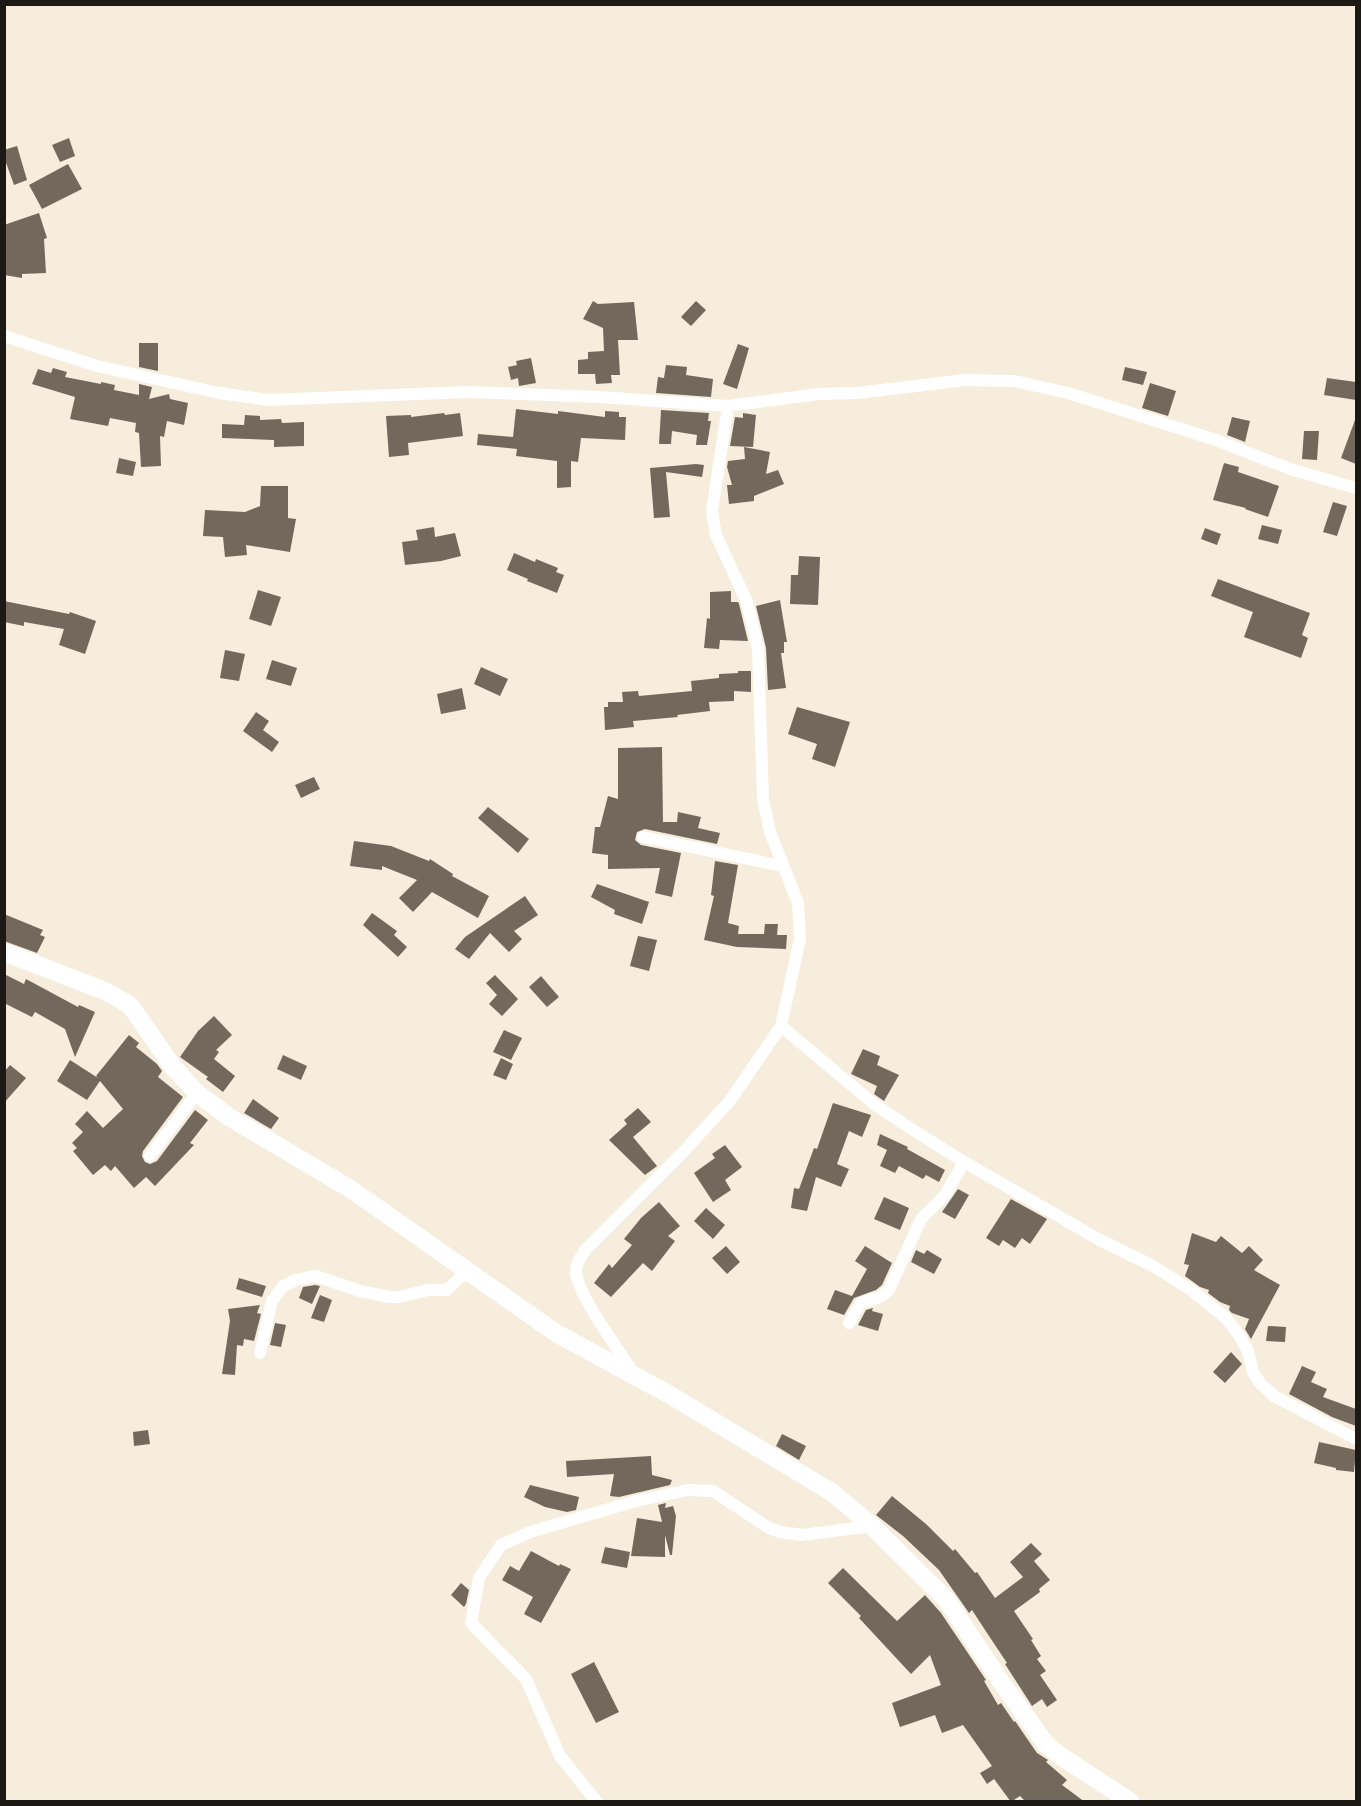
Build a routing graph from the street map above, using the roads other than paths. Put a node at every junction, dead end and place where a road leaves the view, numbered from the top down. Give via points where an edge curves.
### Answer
1 (4, 336) edge
2 (728, 406) junction
3 (1356, 488) edge
4 (643, 837) dead end
5 (782, 866) junction
6 (4, 952) edge
7 (781, 1026) junction
8 (197, 1093) junction
9 (150, 1156) dead end
10 (964, 1162) junction
11 (467, 1271) junction
12 (849, 1323) dead end
13 (260, 1353) dead end
14 (635, 1376) junction
15 (1356, 1439) edge
16 (872, 1526) junction
17 (597, 1802) edge
18 (1131, 1802) edge

1 - 2 street via 106,369 268,400 467,392
2 - 3 street via 965,380 1014,381 1068,393
2 - 5 street via 713,522 747,602 758,648 763,799
4 - 5 street
5 - 7 street via 798,903 800,939
6 - 8 street via 72,977 130,1005 173,1067
7 - 10 street via 874,1104
7 - 14 street via 729,1102 586,1250 576,1268 582,1290
8 - 9 street
8 - 11 street via 251,1131 352,1190
10 - 12 street via 945,1195 921,1219 890,1290 861,1303
10 - 15 street via 1190,1289 1227,1319 1248,1351 1253,1372 1274,1396
11 - 13 street via 447,1290 399,1297 360,1291 316,1276 296,1280 283,1286 272,1301
11 - 14 street via 555,1333
14 - 16 street via 826,1487
16 - 17 street via 802,1535 780,1532 713,1491 688,1490 575,1518 501,1545 479,1578 471,1623 526,1679 560,1756
16 - 18 street via 946,1599 1045,1743

